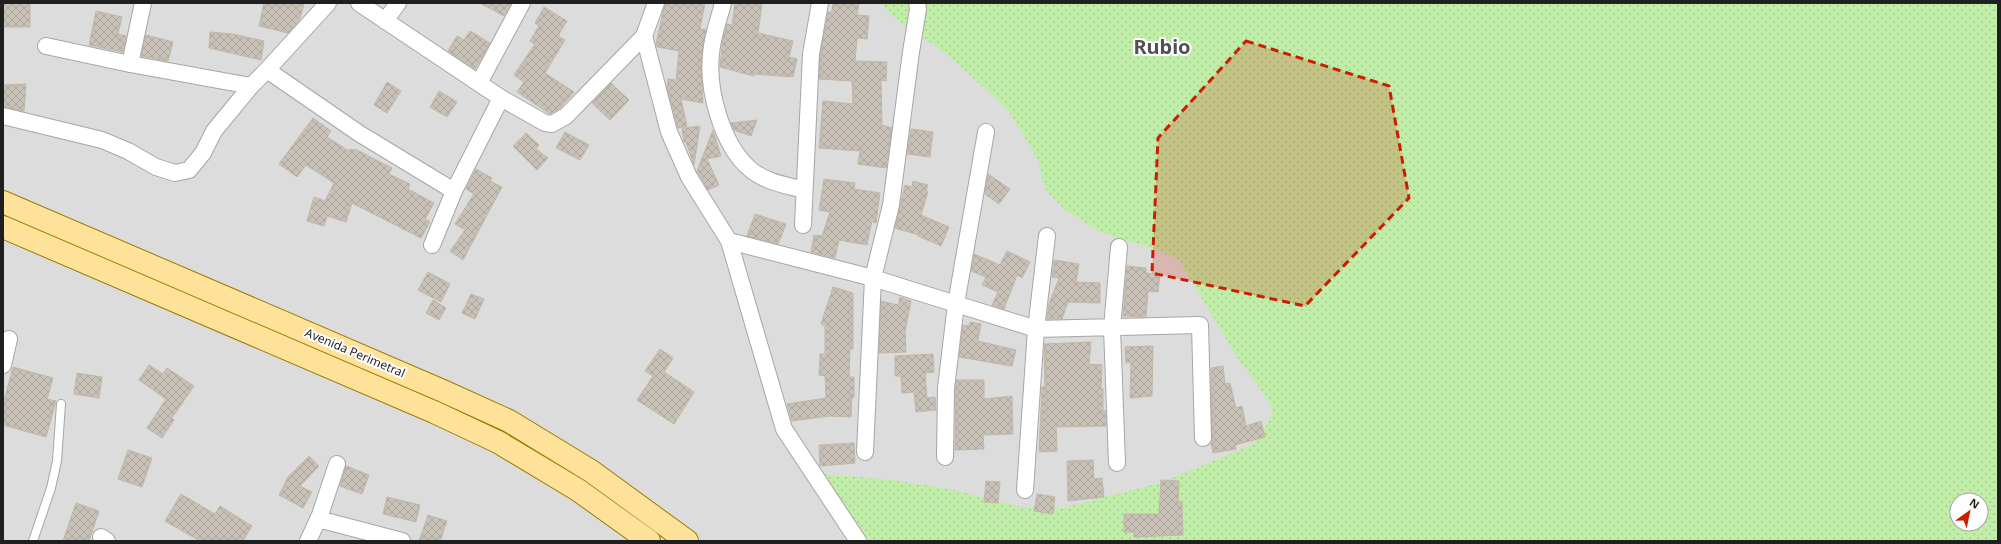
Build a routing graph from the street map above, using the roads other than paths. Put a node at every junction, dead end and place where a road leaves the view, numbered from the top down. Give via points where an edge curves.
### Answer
1 (144, 3) edge
2 (328, 3) edge
3 (358, 3) edge
4 (398, 3) edge
5 (522, 3) edge
6 (656, 3) edge
7 (723, 3) edge
8 (820, 3) edge
9 (917, 3) edge
10 (385, 21) junction
11 (644, 36) junction
12 (46, 46) dead end
13 (130, 64) junction
14 (268, 70) junction
15 (479, 83) junction
16 (251, 86) junction
17 (501, 98) junction
18 (3, 116) edge
19 (986, 132) dead end
20 (804, 190) junction
21 (454, 191) junction
22 (3, 202) edge
23 (803, 225) dead end
24 (3, 227) edge
25 (1047, 236) dead end
26 (730, 240) junction
27 (432, 245) dead end
28 (1119, 247) dead end
29 (873, 278) junction
30 (956, 304) junction
31 (1112, 328) junction
32 (1036, 329) junction
33 (10, 339) dead end
34 (3, 365) edge
35 (61, 404) dead end
36 (1204, 438) dead end
37 (865, 452) dead end
38 (945, 457) dead end
39 (1116, 463) dead end
40 (337, 464) dead end
41 (1025, 490) dead end
42 (318, 519) junction
43 (33, 541) edge
44 (308, 541) edge
45 (402, 541) edge
46 (650, 541) edge
47 (687, 541) edge
48 (858, 541) edge

1 - 13 street
2 - 14 street
3 - 10 street
4 - 10 street
5 - 15 street
6 - 11 street
7 - 20 street via 710,66 714,98 722,127 734,149 750,169 773,182
8 - 20 street via 811,54
9 - 29 street via 891,205
10 - 15 street
11 - 17 street via 559,121 545,123
11 - 26 street via 669,132 689,177
12 - 13 street
13 - 16 street
14 - 16 street
14 - 21 street via 360,134
15 - 17 street
16 - 18 street via 214,131 203,153 189,170 175,173 156,167 102,140
17 - 21 street
19 - 30 street
20 - 23 street
21 - 27 street
22 - 47 main road, Avenida Perimetral via 508,421 591,471
24 - 46 main road, Avenida Perimetral via 434,412 498,442 578,490
25 - 32 street
26 - 29 street
26 - 48 street via 784,429
28 - 31 street
29 - 30 street
29 - 37 street
30 - 32 street
30 - 38 street via 946,388
31 - 32 street
31 - 36 street via 1200,325
31 - 39 street
32 - 41 street
33 - 34 street
35 - 43 lane via 57,461 51,488
40 - 42 street
42 - 44 street
42 - 45 street

